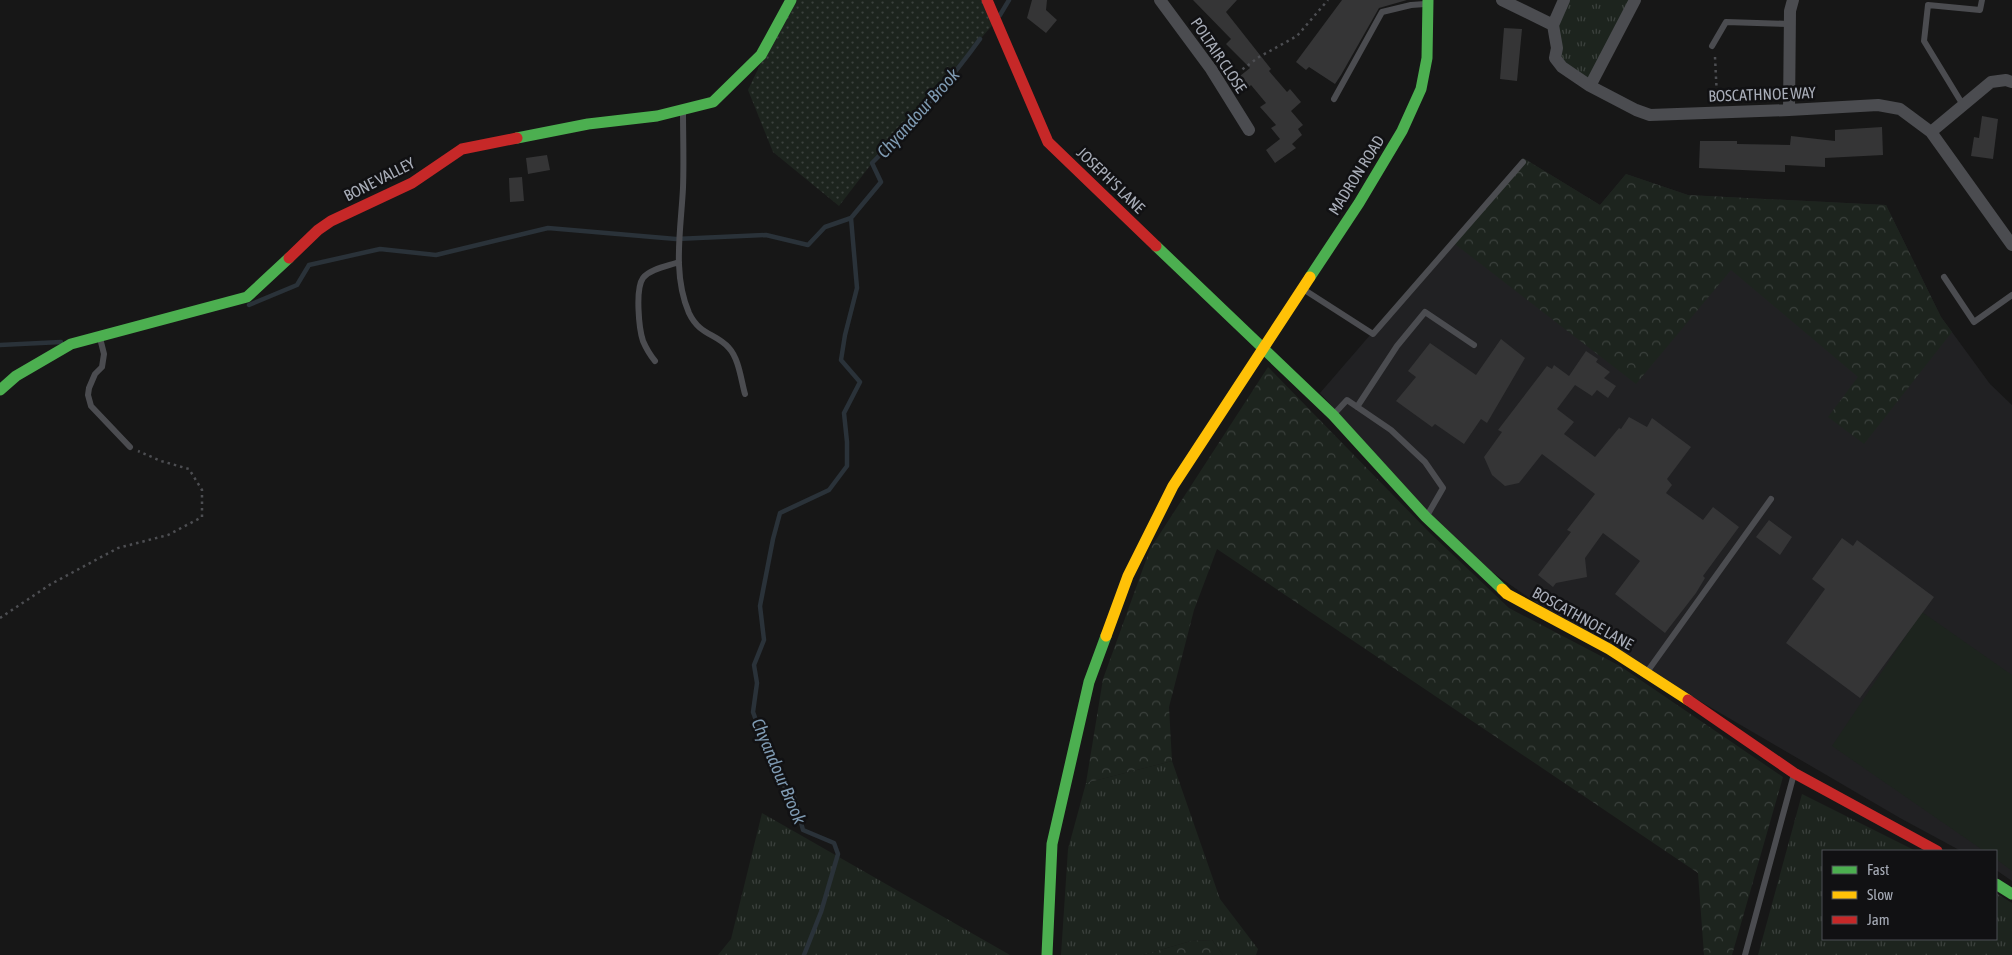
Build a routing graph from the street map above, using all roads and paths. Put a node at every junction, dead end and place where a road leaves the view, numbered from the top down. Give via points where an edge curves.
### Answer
1 (791, 0) edge
2 (988, 0) edge
3 (1160, 0) edge
4 (1328, 0) edge
5 (1502, 0) edge
6 (1564, 0) edge
7 (1635, 0) edge
8 (1793, 0) edge
9 (1982, 0) edge
10 (1428, 2) edge
11 (1790, 24) junction
12 (1553, 25) junction
13 (1713, 44) joint
14 (1230, 78) dead end
15 (2012, 82) edge
16 (1590, 86) junction
17 (1334, 99) dead end
18 (1963, 106) junction
19 (683, 110) junction
20 (1789, 110) junction
21 (1718, 112) junction
22 (1249, 130) dead end
23 (1931, 132) junction
24 (1524, 162) dead end
25 (2012, 245) edge
26 (679, 262) junction
27 (1944, 277) dead end
28 (1302, 289) junction
29 (2012, 295) edge
30 (100, 336) junction
31 (1474, 345) dead end
32 (1263, 348) junction
33 (655, 362) dead end
34 (0, 390) edge
35 (745, 394) dead end
36 (1357, 407) junction
37 (1333, 415) junction
38 (130, 447) joint
39 (1771, 499) dead end
40 (1426, 517) junction
41 (0, 618) edge
42 (1646, 673) junction
43 (1794, 773) junction
44 (1935, 850) edge
45 (1997, 885) edge
46 (2012, 894) edge
47 (1047, 955) edge
48 (1745, 955) edge

1 - 19 street, BONE VALLEY via 761,55 713,102
2 - 32 street, JOSEPH'S LANE via 1048,142
3 - 22 street, POLTAIR CLOSE via 1211,69
4 - 14 path via 1296,36
5 - 12 street
6 - 12 street
7 - 16 street
8 - 11 street
9 - 18 lane via 1980,10 1928,6 1924,41
10 - 17 lane via 1382,12
10 - 28 street, MADRON ROAD via 1427,58 1421,89 1402,131
11 - 13 lane via 1726,22
11 - 20 street
12 - 16 street, BOSCATHNOE WAY via 1557,48 1555,58 1562,68
13 - 21 path
15 - 18 street via 1991,82
16 - 21 street, BOSCATHNOE WAY via 1650,115
18 - 23 street
19 - 26 lane
19 - 30 street, BONE VALLEY via 588,124 462,149 412,184 331,221 247,297
20 - 21 street, BOSCATHNOE WAY
20 - 23 street, BOSCATHNOE WAY via 1878,105 1900,108
23 - 25 street, BOSCATHNOE WAY
24 - 28 lane via 1373,334
26 - 33 lane via 650,273 640,284 640,331
26 - 35 lane via 680,281 690,314 706,333 729,347
27 - 29 lane via 1974,322
28 - 32 street, MADRON ROAD
30 - 34 street, BONE VALLEY via 71,344 16,376
30 - 38 lane via 104,354 102,367 95,374 88,395 91,406
31 - 36 lane via 1425,312 1397,346
32 - 37 street, BOSCATHNOE LANE
32 - 47 street, MADRON ROAD via 1173,486 1128,576 1089,682 1052,844
36 - 37 lane via 1347,400
36 - 40 lane via 1391,430 1425,462 1443,488
37 - 40 street, BOSCATHNOE LANE
38 - 41 path via 189,469 202,490 202,517 168,535 118,548 51,584
39 - 42 lane
40 - 42 street, BOSCATHNOE LANE via 1507,594
42 - 43 street, BOSCATHNOE LANE
43 - 44 street, BOSCATHNOE LANE
43 - 48 lane
45 - 46 street

